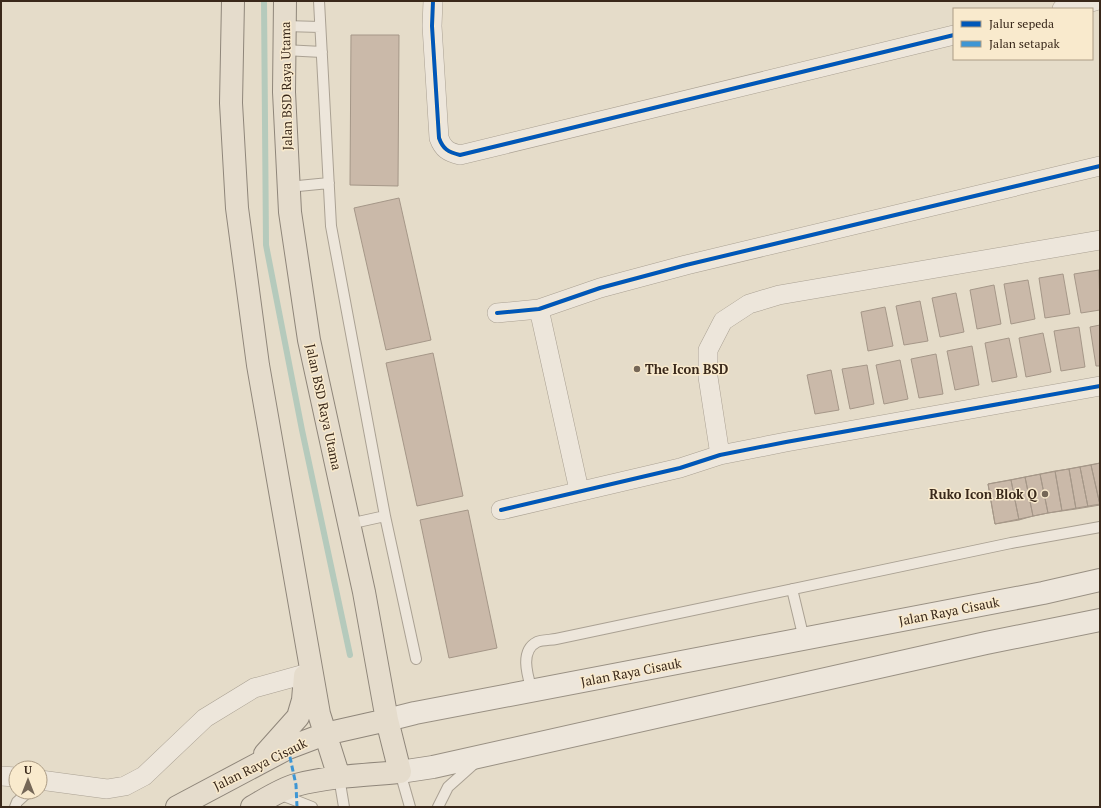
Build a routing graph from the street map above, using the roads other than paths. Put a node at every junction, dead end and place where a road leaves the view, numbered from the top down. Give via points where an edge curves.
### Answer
1 (233, 1) edge
2 (285, 1) edge
3 (318, 1) edge
4 (1095, 1) edge
5 (438, 2) edge
6 (1066, 8) edge
7 (285, 26) junction
8 (320, 27) junction
9 (953, 35) edge
10 (284, 50) junction
11 (322, 52) junction
12 (1100, 166) edge
13 (329, 183) junction
14 (288, 187) junction
15 (1100, 240) edge
16 (539, 309) junction
17 (497, 313) dead end
18 (1100, 386) edge
19 (720, 456) junction
20 (580, 490) junction
21 (501, 510) dead end
22 (385, 516) junction
23 (349, 524) junction
24 (1100, 527) edge
25 (1100, 580) edge
26 (792, 589) junction
27 (1100, 620) edge
28 (804, 639) junction
29 (307, 642) junction
30 (416, 659) dead end
31 (305, 674) junction
32 (532, 691) junction
33 (387, 720) junction
34 (325, 734) junction
35 (484, 756) junction
36 (254, 765) junction
37 (400, 772) junction
38 (339, 777) junction
39 (48, 784) edge
40 (277, 793) junction
41 (177, 807) edge
42 (252, 807) edge
43 (312, 807) edge
44 (344, 807) edge
45 (410, 807) edge
46 (438, 807) edge

1 - 29 main road via 231,103 237,208 258,365
2 - 7 main road, Jalan BSD Raya Utama
3 - 8 lane
4 - 6 street
5 - 9 street via 432,26 439,138 445,150 460,155
7 - 8 lane
7 - 10 main road, Jalan BSD Raya Utama
8 - 11 lane
10 - 11 lane
10 - 14 main road, Jalan BSD Raya Utama
11 - 13 lane
12 - 16 street via 686,265 600,288
13 - 14 lane
13 - 22 lane via 331,226
14 - 23 main road, Jalan BSD Raya Utama via 309,340
15 - 19 street via 779,295 749,304 723,321 708,350 708,377
16 - 17 street
16 - 20 street
18 - 19 street
19 - 20 street via 680,468
20 - 21 street
22 - 23 lane
22 - 30 lane
23 - 33 main road, Jalan BSD Raya Utama
24 - 26 lane
25 - 28 main road, Jalan Raya Cisauk
26 - 28 lane
26 - 32 lane via 538,642 531,647 525,662
27 - 35 main road via 986,643
28 - 32 main road, Jalan Raya Cisauk
29 - 31 main road
29 - 34 main road via 319,714
31 - 36 main road via 303,700 298,717
31 - 39 street via 254,688 205,718 144,776 125,786 107,789
32 - 33 main road, Jalan Raya Cisauk
33 - 34 main road, Jalan Raya Cisauk
33 - 37 main road, Jalan BSD Raya Utama
34 - 36 main road, Jalan Raya Cisauk
34 - 38 main road
35 - 37 main road
35 - 46 lane via 448,787
36 - 41 main road, Jalan Raya Cisauk
37 - 38 main road
37 - 45 lane, Jalan BSD Raya Utama
38 - 40 main road via 296,785
38 - 44 lane
40 - 42 main road
40 - 43 lane

